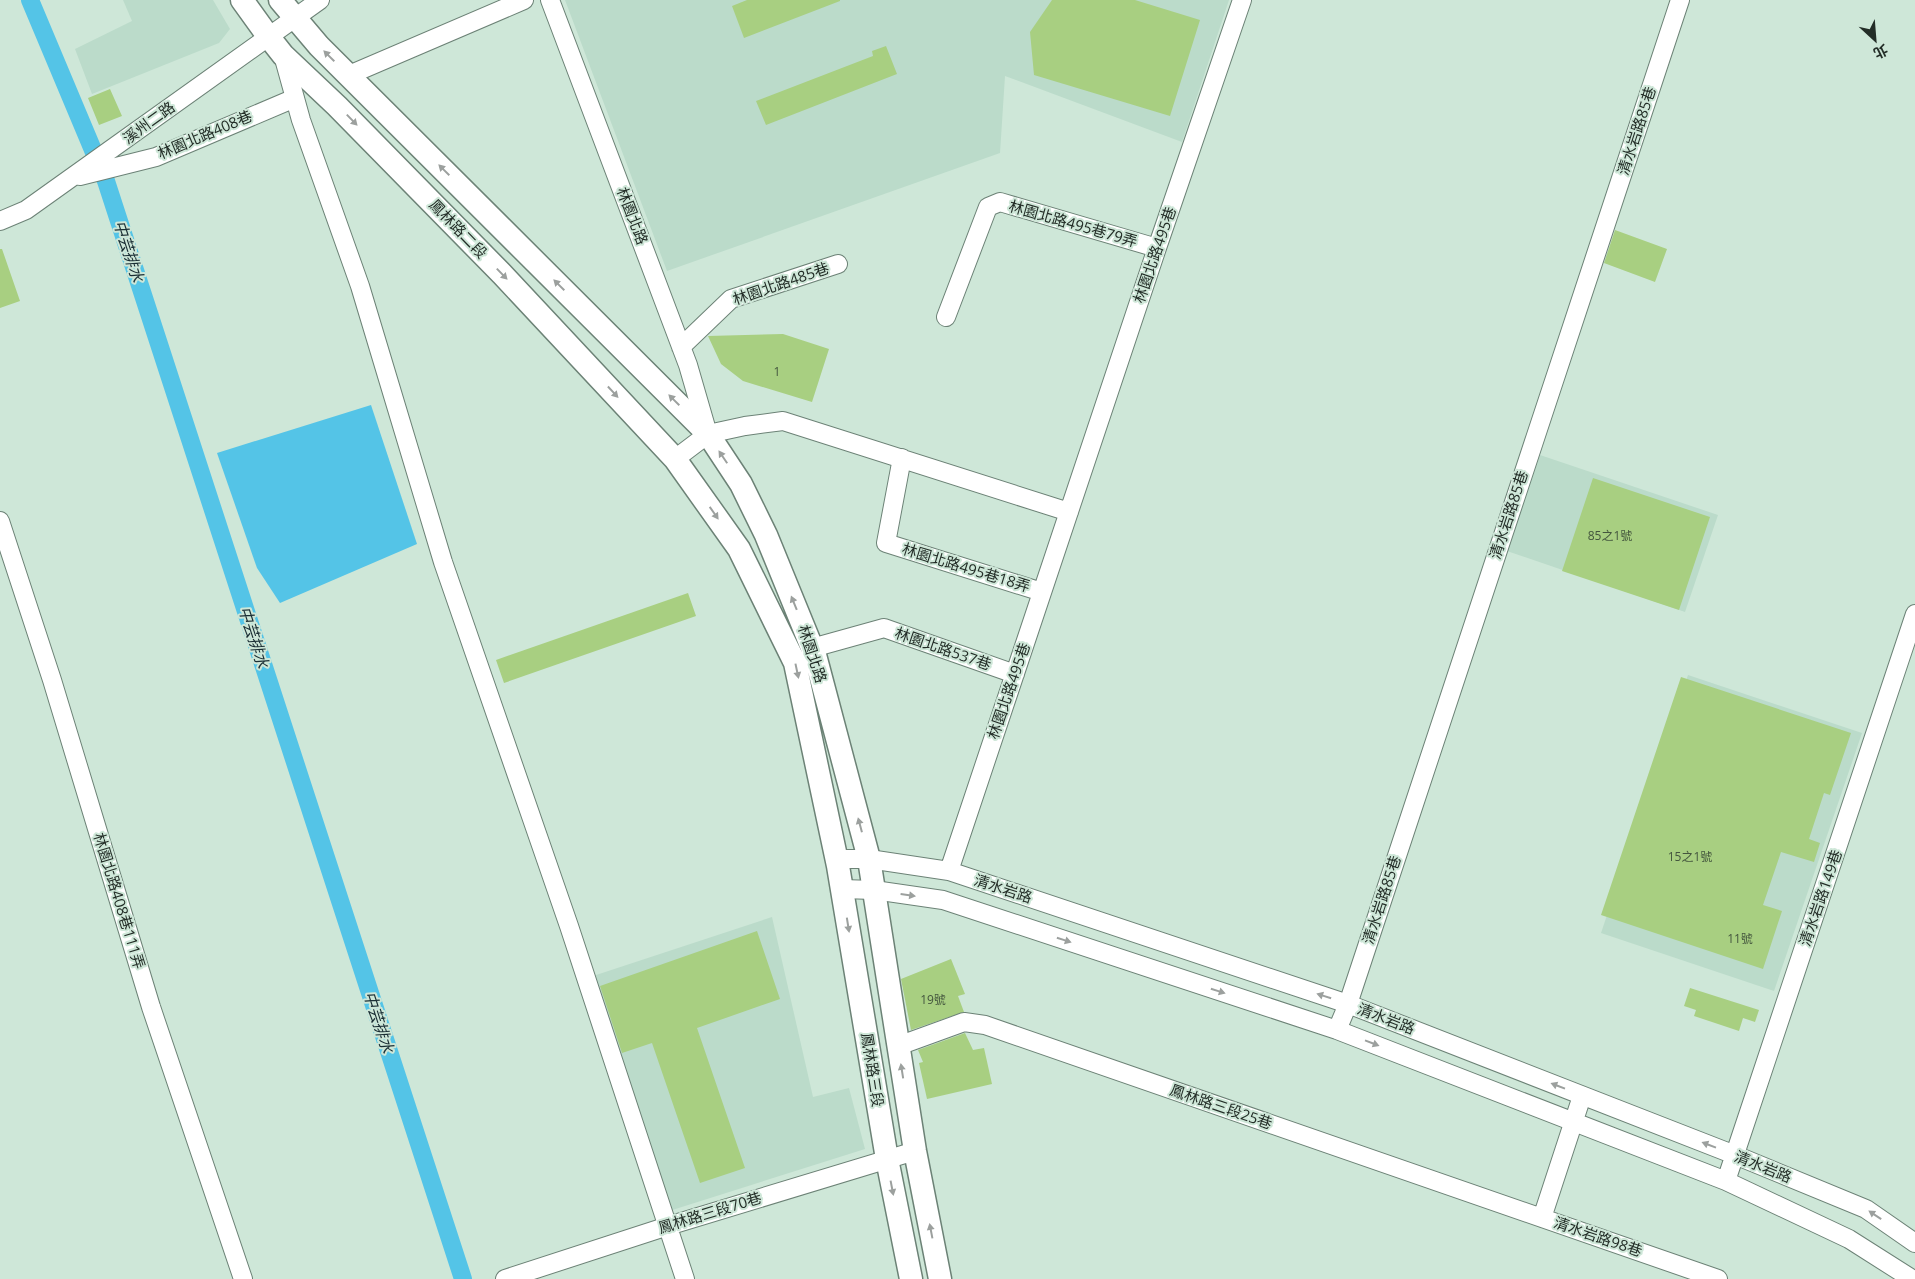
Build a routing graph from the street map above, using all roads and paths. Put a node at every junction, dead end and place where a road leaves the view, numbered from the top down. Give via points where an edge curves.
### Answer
1 (242, 0) edge
2 (280, 0) edge
3 (320, 0) edge
4 (524, 0) edge
5 (550, 0) edge
6 (1242, 0) edge
7 (1680, 0) edge
8 (294, 18) junction
9 (268, 36) junction
10 (283, 55) junction
11 (349, 75) junction
12 (295, 98) junction
13 (110, 161) junction
14 (0, 221) edge
15 (1157, 248) junction
16 (838, 264) dead end
17 (946, 317) dead end
18 (681, 347) junction
19 (708, 434) junction
20 (675, 458) junction
21 (902, 458) junction
22 (1069, 512) junction
23 (0, 521) edge
24 (1042, 592) junction
25 (1915, 614) edge
26 (812, 648) junction
27 (1015, 674) junction
28 (837, 859) junction
29 (869, 859) junction
30 (949, 871) junction
31 (842, 889) junction
32 (874, 890) junction
33 (1348, 1004) junction
34 (1337, 1030) junction
35 (898, 1046) junction
36 (1582, 1096) junction
37 (1573, 1122) junction
38 (915, 1152) junction
39 (1735, 1156) junction
40 (886, 1159) junction
41 (1726, 1181) junction
42 (1542, 1218) junction
43 (668, 1226) junction
44 (1915, 1242) edge
45 (243, 1279) edge
46 (505, 1279) edge
47 (685, 1279) edge
48 (911, 1279) edge
49 (940, 1279) edge
50 (1718, 1279) edge
51 (1912, 1279) edge

1 - 9 main road, 鳳林路二段
2 - 8 main road, 鳳林路二段
3 - 8 street, 溪州二路
4 - 11 street
5 - 18 street, 林園北路
6 - 15 street, 林園北路495巷
7 - 33 street, 清水岩路85巷
8 - 9 street, 溪州二路
11 -> 8 main road, 鳳林路二段
9 - 10 main road, 鳳林路二段
9 - 13 street, 溪州二路
10 - 12 street
10 -> 20 main road, 鳳林路二段 via 488,260
19 -> 11 main road, 鳳林路二段
12 - 13 street, 林園北路408巷 via 156,157
12 - 43 street via 360,286 443,562 569,926
13 - 14 street, 溪州二路 via 67,179 26,210
15 - 17 street, 林園北路495巷79弄 via 1000,202 988,207
15 - 22 street, 林園北路495巷
16 - 18 street, 林園北路485巷 via 731,299
18 - 19 street, 林園北路
19 - 20 street
19 - 21 street via 783,421
26 -> 19 main road, 林園北路 via 766,535 741,484
20 -> 28 main road, 林園北路 via 739,549 795,663
21 - 22 street
21 - 24 street, 林園北路495巷18弄 via 886,543
22 - 24 street, 林園北路495巷
23 - 45 street, 林園北路408巷111弄 via 151,1006
24 - 27 street, 林園北路495巷
25 - 39 street, 清水岩路149巷
26 - 27 street, 林園北路537巷 via 884,628
29 -> 26 main road, 林園北路
27 - 30 street, 林園北路495巷
28 - 29 street, 清水岩路
28 - 31 main road, 鳳林路三段
29 - 30 street, 清水岩路
29 - 32 main road, 林園北路
33 -> 30 street, 清水岩路
31 - 32 street, 清水岩路
31 -> 40 main road, 鳳林路三段
32 -> 34 street, 清水岩路 via 942,900
32 - 35 main road, 鳳林路三段
33 - 34 street, 清水岩路85巷
36 -> 33 street, 清水岩路
34 -> 37 street, 清水岩路
38 -> 35 main road, 鳳林路三段
35 - 42 street, 鳳林路三段25巷 via 964,1022 985,1025
36 - 37 street, 清水岩路98巷
39 -> 36 street, 清水岩路
37 - 41 street, 清水岩路
37 - 42 street, 清水岩路98巷
38 - 40 street, 鳳林路三段70巷
49 -> 38 main road, 鳳林路三段
39 - 41 street, 清水岩路149巷
44 -> 39 street, 清水岩路 via 1866,1209
40 - 43 street, 鳳林路三段70巷
40 -> 48 main road, 鳳林路三段
41 - 51 street, 清水岩路 via 1849,1239
42 - 50 street, 清水岩路98巷
43 - 46 street, 鳳林路三段70巷
43 - 47 street

